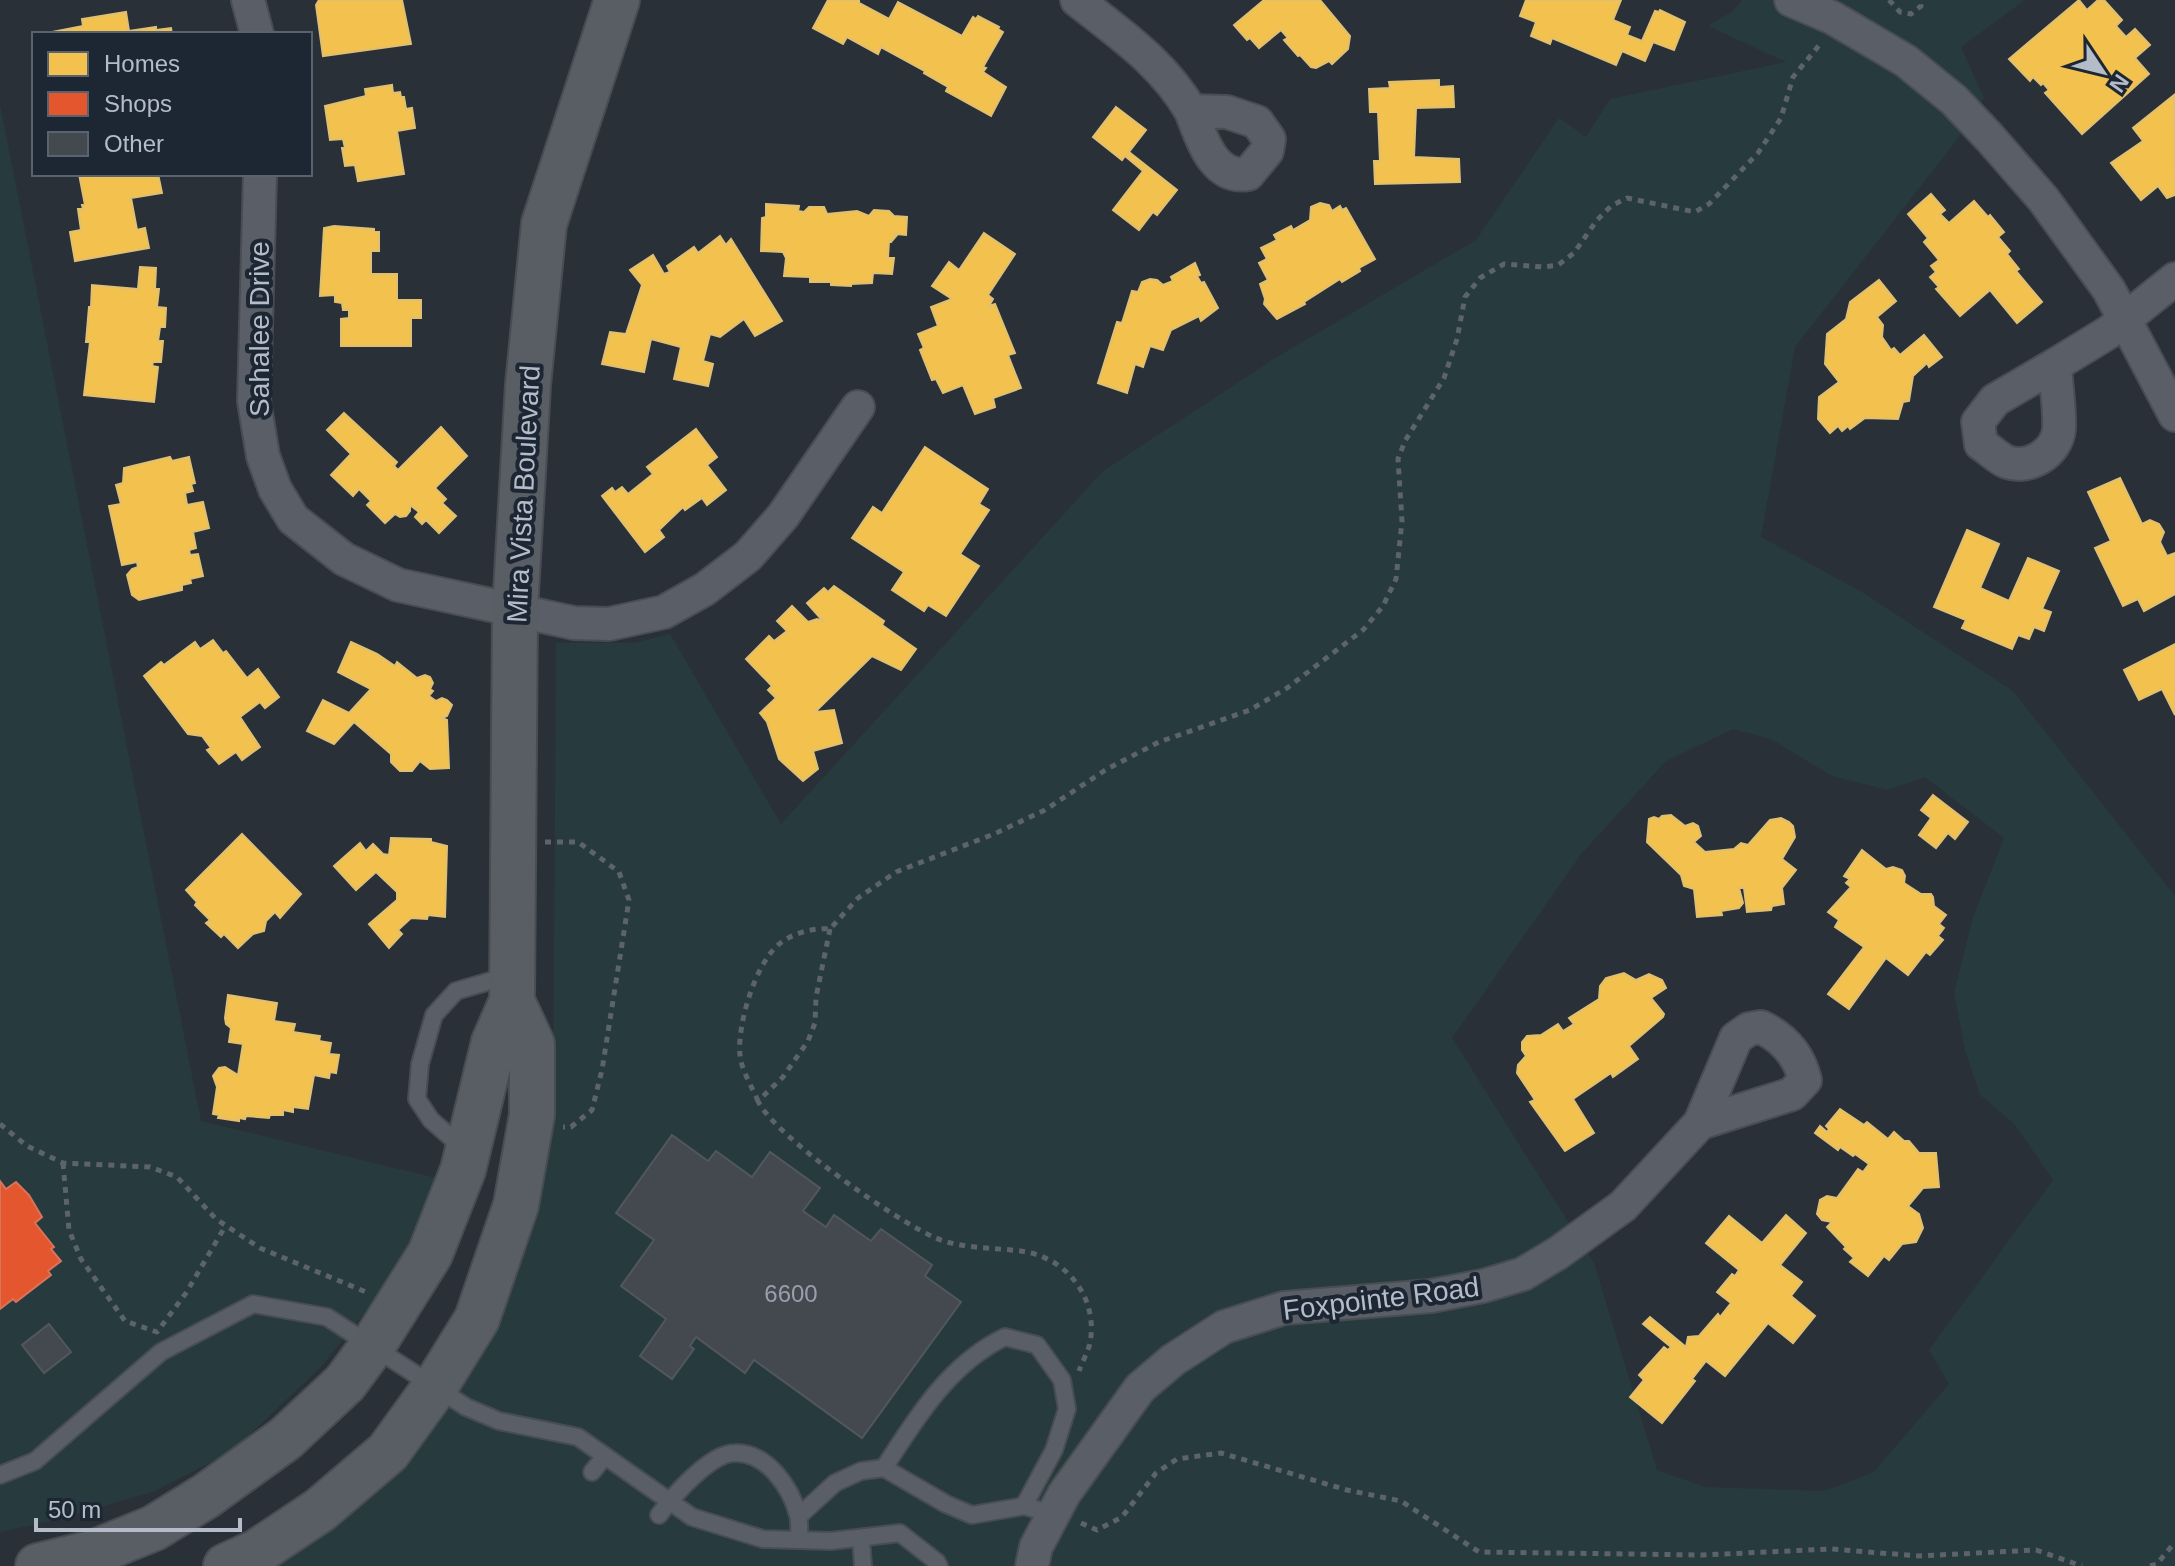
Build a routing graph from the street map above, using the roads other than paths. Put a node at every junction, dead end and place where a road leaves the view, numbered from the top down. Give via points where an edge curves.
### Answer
1 (248, 0) edge
2 (617, 0) edge
3 (1077, 0) edge
4 (1791, 0) edge
5 (256, 32) edge
6 (1191, 111) dead end
7 (260, 176) edge
8 (2175, 279) edge
9 (2125, 320) junction
10 (2055, 365) dead end
11 (858, 407) dead end
12 (2175, 415) edge
13 (515, 610) junction
14 (512, 988) junction
15 (1700, 1123) dead end
16 (467, 1152) junction
17 (373, 1345) junction
18 (435, 1387) junction
19 (605, 1456) junction
20 (884, 1468) junction
21 (592, 1472) dead end
22 (0, 1475) edge
23 (664, 1508) junction
24 (1039, 1510) junction
25 (799, 1516) junction
26 (861, 1538) junction
27 (799, 1540) junction
28 (38, 1566) edge
29 (226, 1566) edge
30 (863, 1566) edge
31 (939, 1566) edge
32 (1032, 1566) edge

1 - 5 street
2 - 13 street, Mira Vista Boulevard via 544,224
3 - 6 street via 1153,60
4 - 9 street via 1906,61 1963,110 2044,200
7 - 13 street, Sahalee Drive via 254,401 263,456 275,489 293,519 344,559 398,585
8 - 9 street
9 - 10 street
9 - 12 street
11 - 13 street, Sahalee Drive via 783,516 748,556 705,589 664,612 609,624 574,623
13 - 14 street, Mira Vista Boulevard
14 - 16 street, Mira Vista Boulevard
14 - 16 lane via 456,991 434,1015 420,1064 417,1099 431,1120
14 - 18 street, Mira Vista Boulevard via 532,1044 530,1128 516,1205 477,1319
15 - 24 street, Foxpointe Road via 1623,1206 1523,1274 1431,1296 1284,1308 1224,1327 1140,1388 1064,1494
16 - 17 street, Mira Vista Boulevard via 430,1254
17 - 18 lane
17 - 22 lane via 327,1317 253,1304 161,1352 35,1461
17 - 28 street, Mira Vista Boulevard via 345,1383 285,1439 206,1496 154,1528 95,1552
18 - 19 lane via 499,1421 578,1437
18 - 29 street, Mira Vista Boulevard via 388,1452 320,1510
19 - 21 lane
19 - 23 lane
20 - 24 lane via 972,1515
20 - 24 lane via 922,1408 988,1345 1005,1337 1037,1345 1062,1380 1067,1409
20 - 25 lane via 835,1483
23 - 25 lane via 711,1463 733,1452 755,1456 783,1479
23 - 27 lane via 763,1539
24 - 32 street, Foxpointe Road
25 - 27 lane
26 - 27 lane
26 - 30 lane
26 - 31 lane via 900,1533

